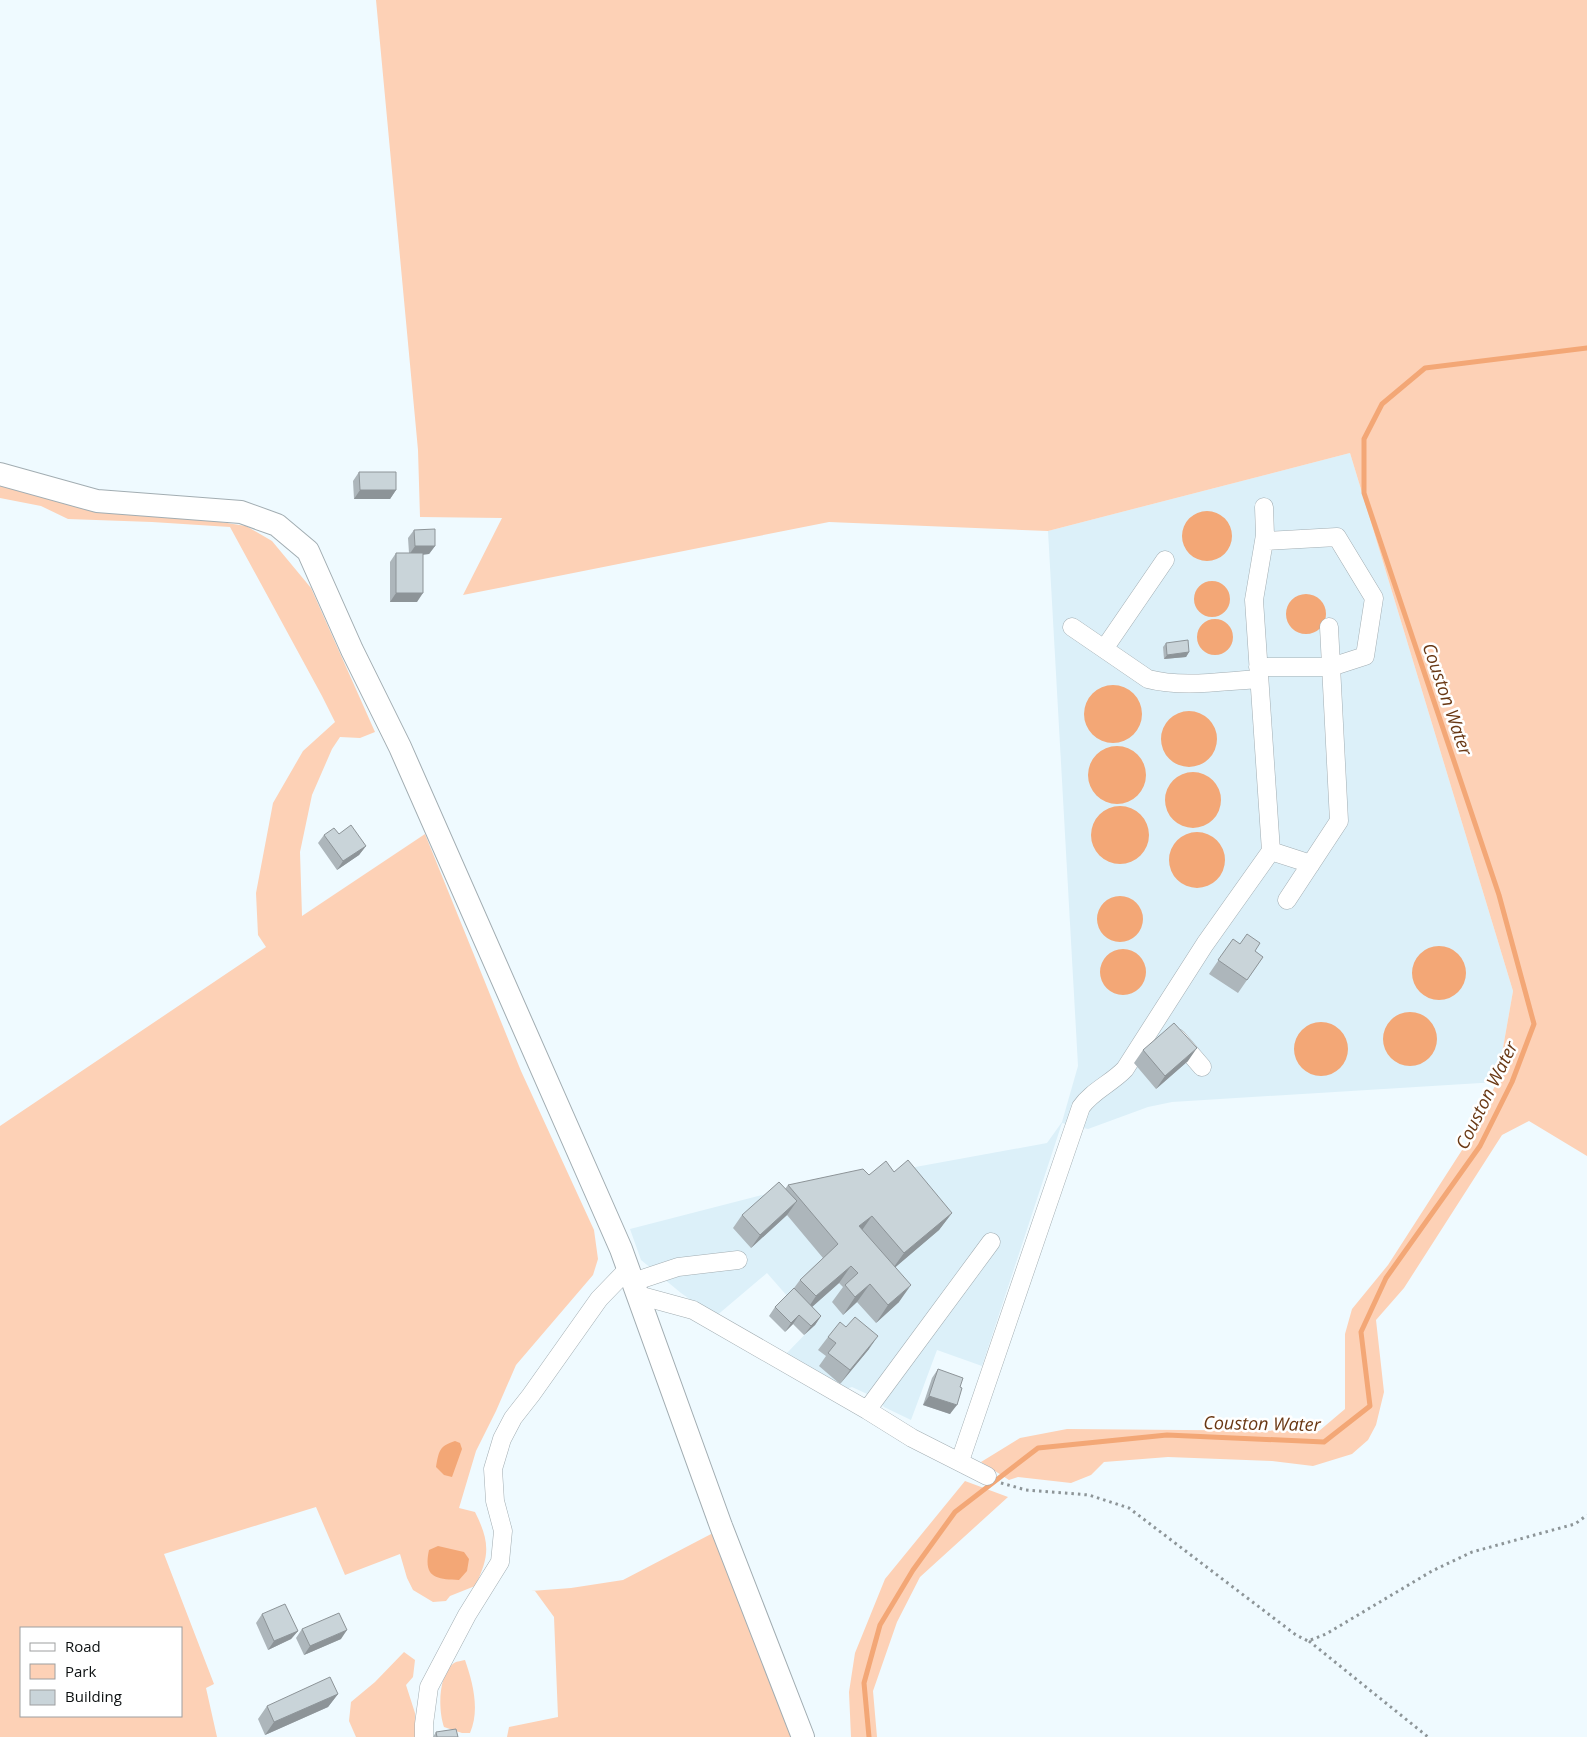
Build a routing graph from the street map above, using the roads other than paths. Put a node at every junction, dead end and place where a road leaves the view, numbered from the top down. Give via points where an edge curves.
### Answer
1 (0, 474) edge
2 (1264, 507) dead end
3 (1264, 541) junction
4 (1165, 560) dead end
5 (1072, 627) dead end
6 (1329, 627) dead end
7 (1104, 648) junction
8 (1331, 667) junction
9 (1259, 673) junction
10 (1271, 851) junction
11 (1311, 864) junction
12 (1287, 900) dead end
13 (1158, 1017) junction
14 (1202, 1067) dead end
15 (991, 1242) dead end
16 (738, 1260) dead end
17 (633, 1282) junction
18 (867, 1410) junction
19 (960, 1461) junction
20 (988, 1476) dead end
21 (424, 1737) edge
22 (803, 1737) edge

1 - 17 main road via 97,501 241,512 276,525 308,551 400,747
2 - 3 street
3 - 8 street via 1337,537 1374,598 1366,656
3 - 9 street via 1254,600
4 - 7 street
5 - 7 street
6 - 8 street
7 - 9 street via 1148,679 1160,682 1182,683
8 - 9 street
8 - 11 street via 1339,821
9 - 10 street
10 - 11 street
10 - 13 street
11 - 12 street
13 - 14 street
13 - 19 street via 1126,1069 1087,1098 1080,1108
15 - 18 street
16 - 17 street via 678,1267
17 - 18 street via 693,1310
17 - 21 street via 599,1299 512,1418 502,1439 493,1469 495,1501 503,1531 500,1562 467,1615 429,1687
17 - 22 main road via 721,1526
18 - 19 street via 912,1438
19 - 20 street

